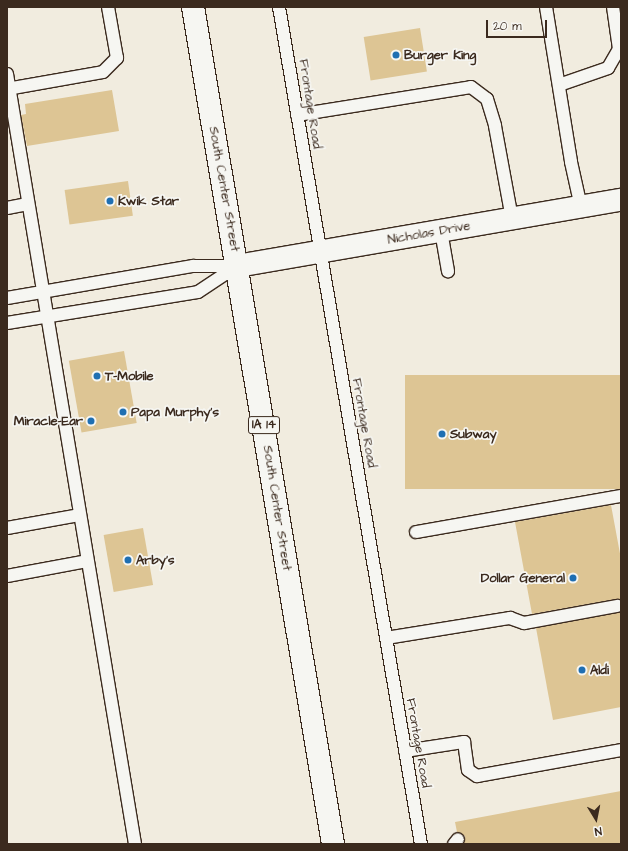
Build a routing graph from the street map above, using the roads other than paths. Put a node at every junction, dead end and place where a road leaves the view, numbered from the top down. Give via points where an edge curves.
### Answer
1 (108, 7) edge
2 (193, 7) edge
3 (279, 7) edge
4 (546, 7) edge
5 (613, 7) edge
6 (7, 74) edge
7 (559, 85) junction
8 (8, 89) edge
9 (297, 115) junction
10 (12, 139) edge
11 (621, 200) edge
12 (28, 204) junction
13 (581, 207) junction
14 (7, 208) edge
15 (512, 218) junction
16 (441, 231) junction
17 (320, 252) junction
18 (237, 266) junction
19 (448, 272) dead end
20 (42, 292) junction
21 (7, 298) edge
22 (46, 317) junction
23 (7, 323) edge
24 (621, 496) edge
25 (79, 515) junction
26 (7, 528) edge
27 (416, 532) dead end
28 (87, 561) junction
29 (7, 576) edge
30 (617, 606) dead end
31 (386, 638) junction
32 (621, 750) edge
33 (405, 751) junction
34 (135, 844) edge
35 (333, 844) edge
36 (421, 844) edge

1 - 8 lane via 117,58 104,72
2 - 18 main road, South Center Street / IA 14
3 - 9 lane, Frontage Road
4 - 7 lane
5 - 7 lane via 619,50 608,68
6 - 8 lane
7 - 13 lane
8 - 10 lane
9 - 15 lane via 471,87 486,99 491,113
9 - 17 lane, Frontage Road
10 - 12 lane
11 - 13 main road, Nicholas Drive
12 - 14 lane
12 - 20 lane
13 - 15 main road, Nicholas Drive
15 - 16 main road, Nicholas Drive
16 - 17 main road, Nicholas Drive
16 - 19 lane
17 - 18 main road, Nicholas Drive
17 - 31 lane, Frontage Road
18 - 20 lane via 192,266
18 - 22 lane via 198,292
18 - 35 main road, South Center Street / IA 14
20 - 21 lane
20 - 22 lane
22 - 23 lane
22 - 25 lane
24 - 27 lane
25 - 26 lane
25 - 28 lane
28 - 29 lane
28 - 34 lane
30 - 31 lane via 524,623 510,618
31 - 33 lane, Frontage Road
32 - 33 lane via 477,776 468,770 464,742
33 - 36 lane, Frontage Road

